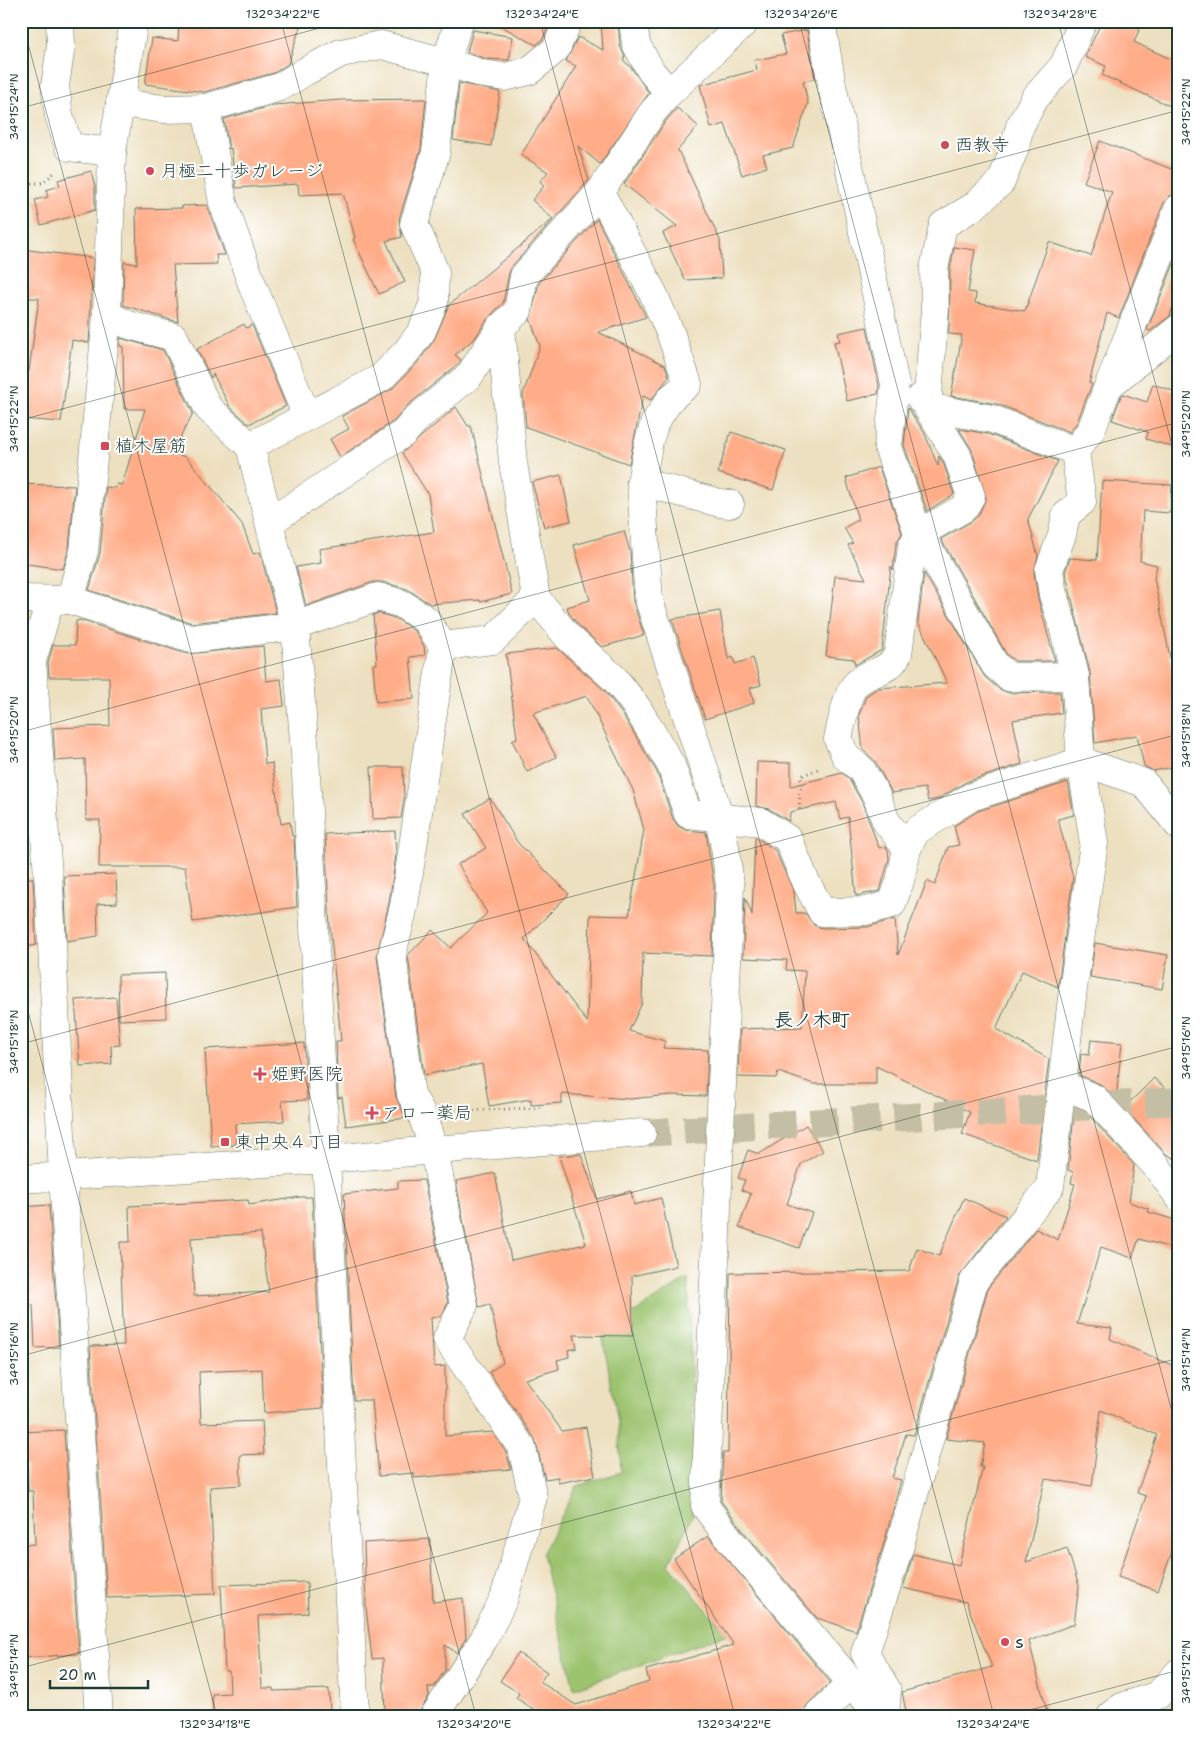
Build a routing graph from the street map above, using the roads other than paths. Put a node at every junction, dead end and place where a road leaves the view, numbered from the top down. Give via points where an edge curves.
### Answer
1 (60, 21) edge
2 (134, 21) edge
3 (458, 21) edge
4 (568, 21) edge
5 (633, 21) edge
6 (746, 21) edge
7 (821, 21) edge
8 (1083, 21) edge
9 (446, 62) junction
10 (669, 93) junction
11 (120, 103) junction
12 (206, 108) junction
13 (112, 152) junction
14 (600, 192) junction
15 (1179, 208) edge
16 (874, 290) junction
17 (107, 315) junction
18 (501, 327) junction
19 (1179, 328) edge
20 (1110, 384) junction
21 (927, 407) junction
22 (307, 416) junction
23 (250, 446) junction
24 (1075, 451) junction
25 (641, 482) junction
26 (730, 504) dead end
27 (270, 522) junction
28 (920, 533) junction
29 (536, 598) junction
30 (21, 599) edge
31 (60, 600) junction
32 (295, 626) junction
33 (443, 646) junction
34 (1075, 676) junction
35 (1082, 761) junction
36 (719, 818) junction
37 (1179, 826) edge
38 (907, 849) junction
39 (1062, 1085) junction
40 (642, 1133) tunnel mouth
41 (434, 1150) junction
42 (327, 1159) junction
43 (64, 1177) junction
44 (21, 1179) edge
45 (1179, 1197) edge
46 (1179, 1672) edge
47 (851, 1683) junction
48 (99, 1716) edge
49 (355, 1716) edge
50 (434, 1716) edge
51 (818, 1716) edge
52 (880, 1716) edge
53 (885, 1716) edge
54 (1111, 1716) edge

1 - 13 street via 61,46 55,86 59,115 69,147
2 - 11 street
3 - 9 street
4 - 9 street via 556,49 529,72 505,77 483,74
5 - 10 street via 636,44 651,71
6 - 10 street
7 - 16 street
8 - 21 street via 1064,65 1035,98 1020,126 1001,182 973,207 944,225 934,269
9 - 12 street via 381,45 341,53 280,87
9 - 22 street via 436,152 414,224 435,272 434,302 422,331 381,378
10 - 14 street via 652,113
11 - 12 street via 164,109
11 - 13 street
12 - 22 street via 223,203 253,287
13 - 17 street
14 - 18 street via 524,276 518,311
14 - 25 street via 653,293 688,384 671,398 655,422
15 - 20 street
16 - 21 street via 885,306 911,388
16 - 28 street via 895,384 888,447
17 - 23 street via 129,325 174,337 208,408
17 - 31 street via 84,551
18 - 27 street via 469,376 417,418 404,433
18 - 29 street via 513,463
19 - 20 street
20 - 24 street via 1091,430
21 - 24 street via 992,419
21 - 28 street via 957,456 971,496 964,508
22 - 23 street
23 - 27 street
24 - 34 street via 1082,502 1066,515 1050,570 1053,595
25 - 26 street
25 - 36 street via 649,600
27 - 32 street
28 - 34 street via 995,665 1009,677
28 - 38 street via 912,546 898,654 893,664 856,684 838,739 846,757 861,769 886,821
29 - 33 street via 493,640
29 - 36 street via 568,637 615,679 636,706 671,765 688,814
30 - 31 street
31 - 32 street via 191,639
31 - 43 street via 32,661 50,902
32 - 33 street via 378,597 402,604 426,620
32 - 42 street
33 - 41 street via 404,906 392,954 411,1095
34 - 35 street
35 - 37 street via 1144,783
35 - 38 street via 971,797 916,831
35 - 39 street via 1094,843
36 - 38 street via 761,822 788,839 822,912 866,912 892,904
36 - 47 street via 730,885 705,1506
39 - 45 street via 1094,1098 1157,1167
39 - 53 street via 1050,1187 974,1281 899,1548 865,1653 887,1690
40 - 41 street
41 - 42 street
41 - 50 street via 464,1305 448,1339 522,1448 533,1497 504,1598 484,1639
42 - 43 street
42 - 49 street
43 - 44 street
43 - 48 street
46 - 54 street via 1158,1695 1122,1707
47 - 51 street
47 - 52 street

